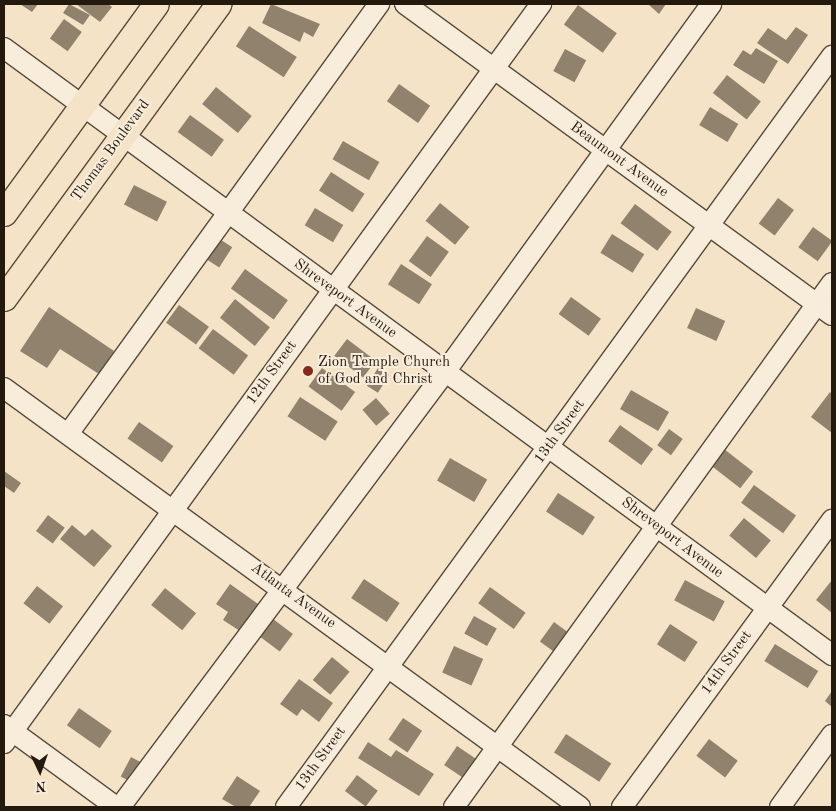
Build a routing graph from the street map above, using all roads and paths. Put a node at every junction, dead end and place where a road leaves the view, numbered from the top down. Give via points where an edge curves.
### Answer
1 (156, 4) edge
2 (218, 4) edge
3 (379, 4) edge
4 (405, 4) edge
5 (541, 4) edge
6 (711, 4) edge
7 (4, 48) edge
8 (832, 56) edge
9 (494, 68) junction
10 (82, 105) junction
11 (122, 134) junction
12 (605, 150) junction
13 (228, 212) junction
14 (4, 213) edge
15 (709, 225) junction
16 (832, 283) edge
17 (332, 290) junction
18 (4, 298) edge
19 (825, 310) edge
20 (445, 372) junction
21 (4, 388) edge
22 (68, 434) junction
23 (549, 448) junction
24 (173, 510) junction
25 (832, 520) edge
26 (655, 524) junction
27 (282, 588) junction
28 (766, 609) junction
29 (832, 655) edge
30 (390, 666) junction
31 (7, 733) edge
32 (832, 735) edge
33 (498, 745) junction
34 (116, 807) edge
35 (120, 807) edge
36 (286, 807) edge
37 (454, 807) edge
38 (580, 807) edge
39 (622, 807) edge
40 (780, 807) edge

1 - 10 main road
2 - 11 main road, Thomas Boulevard
3 - 13 street
4 - 9 street, Beaumont Avenue
5 - 9 street, 12th Street
6 - 12 street
7 - 10 street, Shreveport Avenue
8 - 15 street, 13th Street
9 - 12 street, Beaumont Avenue
9 - 17 street, 12th Street
10 - 11 street, Shreveport Avenue
10 - 14 main road
11 - 13 street, Shreveport Avenue
11 - 18 main road, Thomas Boulevard
12 - 15 street, Beaumont Avenue
12 - 20 street
13 - 17 street, Shreveport Avenue
13 - 22 street
15 - 19 street, Beaumont Avenue
15 - 23 street, 13th Street
16 - 19 street
17 - 20 street, Shreveport Avenue
17 - 24 street, 12th Street
19 - 26 street
20 - 23 street, Shreveport Avenue
20 - 27 street
21 - 22 street, Atlanta Avenue
22 - 24 street, Atlanta Avenue
23 - 26 street, Shreveport Avenue
23 - 30 street, 13th Street
24 - 27 street, Atlanta Avenue
24 - 31 street, 12th Street
25 - 28 street, 14th Street
26 - 28 street, Shreveport Avenue
26 - 33 street
27 - 30 street, Atlanta Avenue
27 - 35 street
28 - 29 street, Shreveport Avenue
28 - 39 street, 14th Street
30 - 33 street, Atlanta Avenue
30 - 36 street, 13th Street
31 - 34 street
32 - 40 street
33 - 37 street
33 - 38 street, Atlanta Avenue

